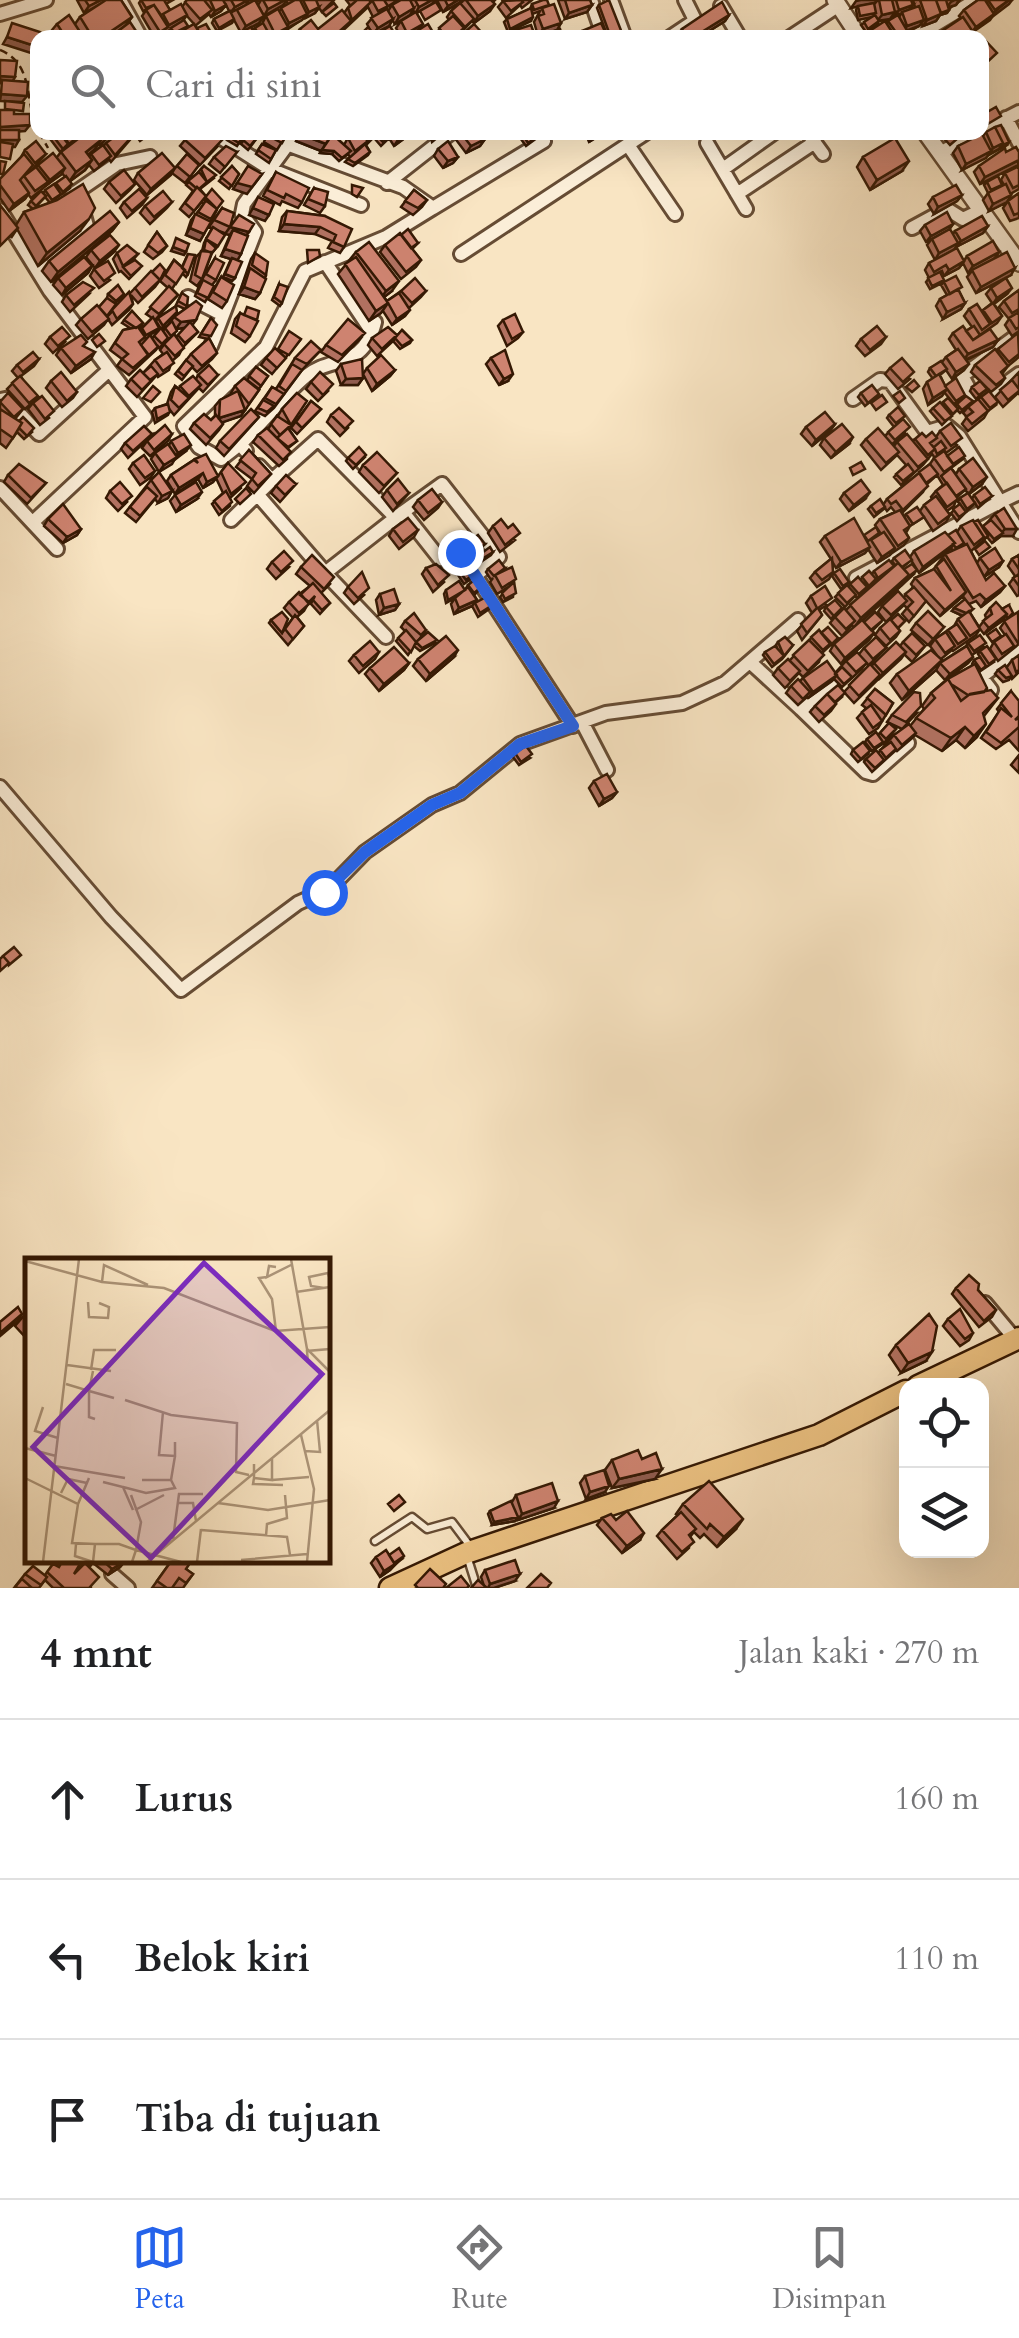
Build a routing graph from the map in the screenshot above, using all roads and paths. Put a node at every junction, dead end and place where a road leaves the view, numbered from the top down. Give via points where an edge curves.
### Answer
1 (46, 0) edge
2 (120, 0) edge
3 (591, 0) edge
4 (611, 0) edge
5 (684, 0) edge
6 (976, 0) edge
7 (719, 2) edge
8 (837, 2) edge
9 (0, 14) edge
10 (695, 20) junction
11 (137, 30) edge
12 (601, 30) edge
13 (622, 30) edge
14 (681, 30) edge
15 (735, 30) edge
16 (800, 30) edge
17 (855, 30) edge
18 (926, 30) edge
19 (0, 50) edge
20 (30, 114) edge
21 (1013, 115) edge
22 (989, 127) edge
23 (43, 140) edge
24 (225, 140) edge
25 (291, 140) edge
26 (442, 140) edge
27 (635, 140) edge
28 (765, 140) edge
29 (931, 140) edge
30 (964, 140) edge
31 (544, 141) edge
32 (707, 143) dead end
33 (815, 143) edge
34 (1019, 143) edge
35 (287, 144) junction
36 (628, 145) junction
37 (48, 148) dead end
38 (940, 152) junction
39 (150, 157) edge
40 (270, 169) junction
41 (723, 169) junction
42 (387, 183) junction
43 (75, 193) junction
44 (737, 194) junction
45 (61, 202) edge
46 (362, 206) dead end
47 (433, 208) junction
48 (746, 209) dead end
49 (0, 210) edge
50 (982, 210) junction
51 (675, 214) dead end
52 (912, 228) dead end
53 (461, 254) dead end
54 (325, 262) junction
55 (1019, 263) edge
56 (38, 269) junction
57 (188, 297) edge
58 (222, 315) junction
59 (1019, 334) edge
60 (211, 346) edge
61 (109, 370) junction
62 (1019, 374) edge
63 (994, 392) edge
64 (852, 399) dead end
65 (0, 400) edge
66 (977, 403) edge
67 (240, 444) junction
68 (272, 480) junction
69 (0, 488) edge
70 (1019, 493) edge
71 (258, 494) junction
72 (1000, 502) junction
73 (399, 515) junction
74 (231, 520) dead end
75 (33, 522) junction
76 (1019, 532) edge
77 (57, 548) dead end
78 (326, 573) junction
79 (476, 575) junction
80 (856, 578) edge
81 (798, 620) edge
82 (386, 637) dead end
83 (1019, 648) edge
84 (751, 663) junction
85 (832, 686) edge
86 (991, 690) edge
87 (801, 709) junction
88 (577, 724) junction
89 (908, 743) edge
90 (607, 770) edge
91 (0, 787) edge
92 (978, 1295) edge
93 (1017, 1338) edge
94 (934, 1378) edge
95 (899, 1395) edge
96 (376, 1540) dead end
97 (470, 1552) junction
98 (112, 1574) edge
99 (394, 1587) edge
100 (128, 1588) edge
101 (477, 1588) edge

1 - 9 street
2 - 11 street
3 - 12 street
4 - 13 street
5 - 10 street
6 - 18 street
7 - 10 street
7 - 15 street
8 - 16 street
8 - 17 street
10 - 14 street
19 - 20 path via 14,58 29,84
21 - 22 street
21 - 34 street
23 - 37 path
24 - 40 street
25 - 35 street
26 - 42 street
27 - 36 street
28 - 41 street
29 - 38 street
30 - 38 street
31 - 47 street
32 - 41 street
33 - 44 street
35 - 40 street
35 - 42 street
36 - 51 street
36 - 53 street
38 - 50 street
39 - 43 street via 116,164
40 - 46 street
40 - 58 street via 242,210 254,232
41 - 44 street
42 - 47 street
43 - 45 street
43 - 56 street via 87,226
44 - 48 street
47 - 54 street
49 - 56 street via 16,223
50 - 52 street via 963,219 947,208
50 - 55 street
54 - 67 street via 374,327 346,362 308,374
54 - 67 street via 299,278 260,355 184,426 199,447 221,459
56 - 61 street
57 - 58 street
58 - 60 street
59 - 66 street via 962,376
61 - 65 street via 39,434 8,400
61 - 75 street via 145,417
62 - 63 street
64 - 72 street via 880,380 890,381 927,432 947,426 959,436
67 - 68 street
68 - 71 street
68 - 73 street via 318,439
69 - 75 street
70 - 72 street
71 - 74 street
71 - 78 street
72 - 76 street
72 - 80 street
73 - 78 street
73 - 79 street via 440,559 458,550
73 - 79 street via 442,484 499,558
75 - 77 street
78 - 82 street
79 - 88 street
81 - 84 street
83 - 86 street via 981,677
84 - 87 street
84 - 88 street via 672,707 622,710
85 - 87 street
87 - 89 street via 866,772 873,774
88 - 90 street
88 - 91 street via 520,744 460,793 365,852 330,890 298,903 181,990
92 - 93 street
93 - 94 main road
95 - 97 main road via 819,1435
96 - 97 lane via 409,1517 427,1529 452,1522
97 - 99 main road
97 - 101 lane
98 - 100 street

